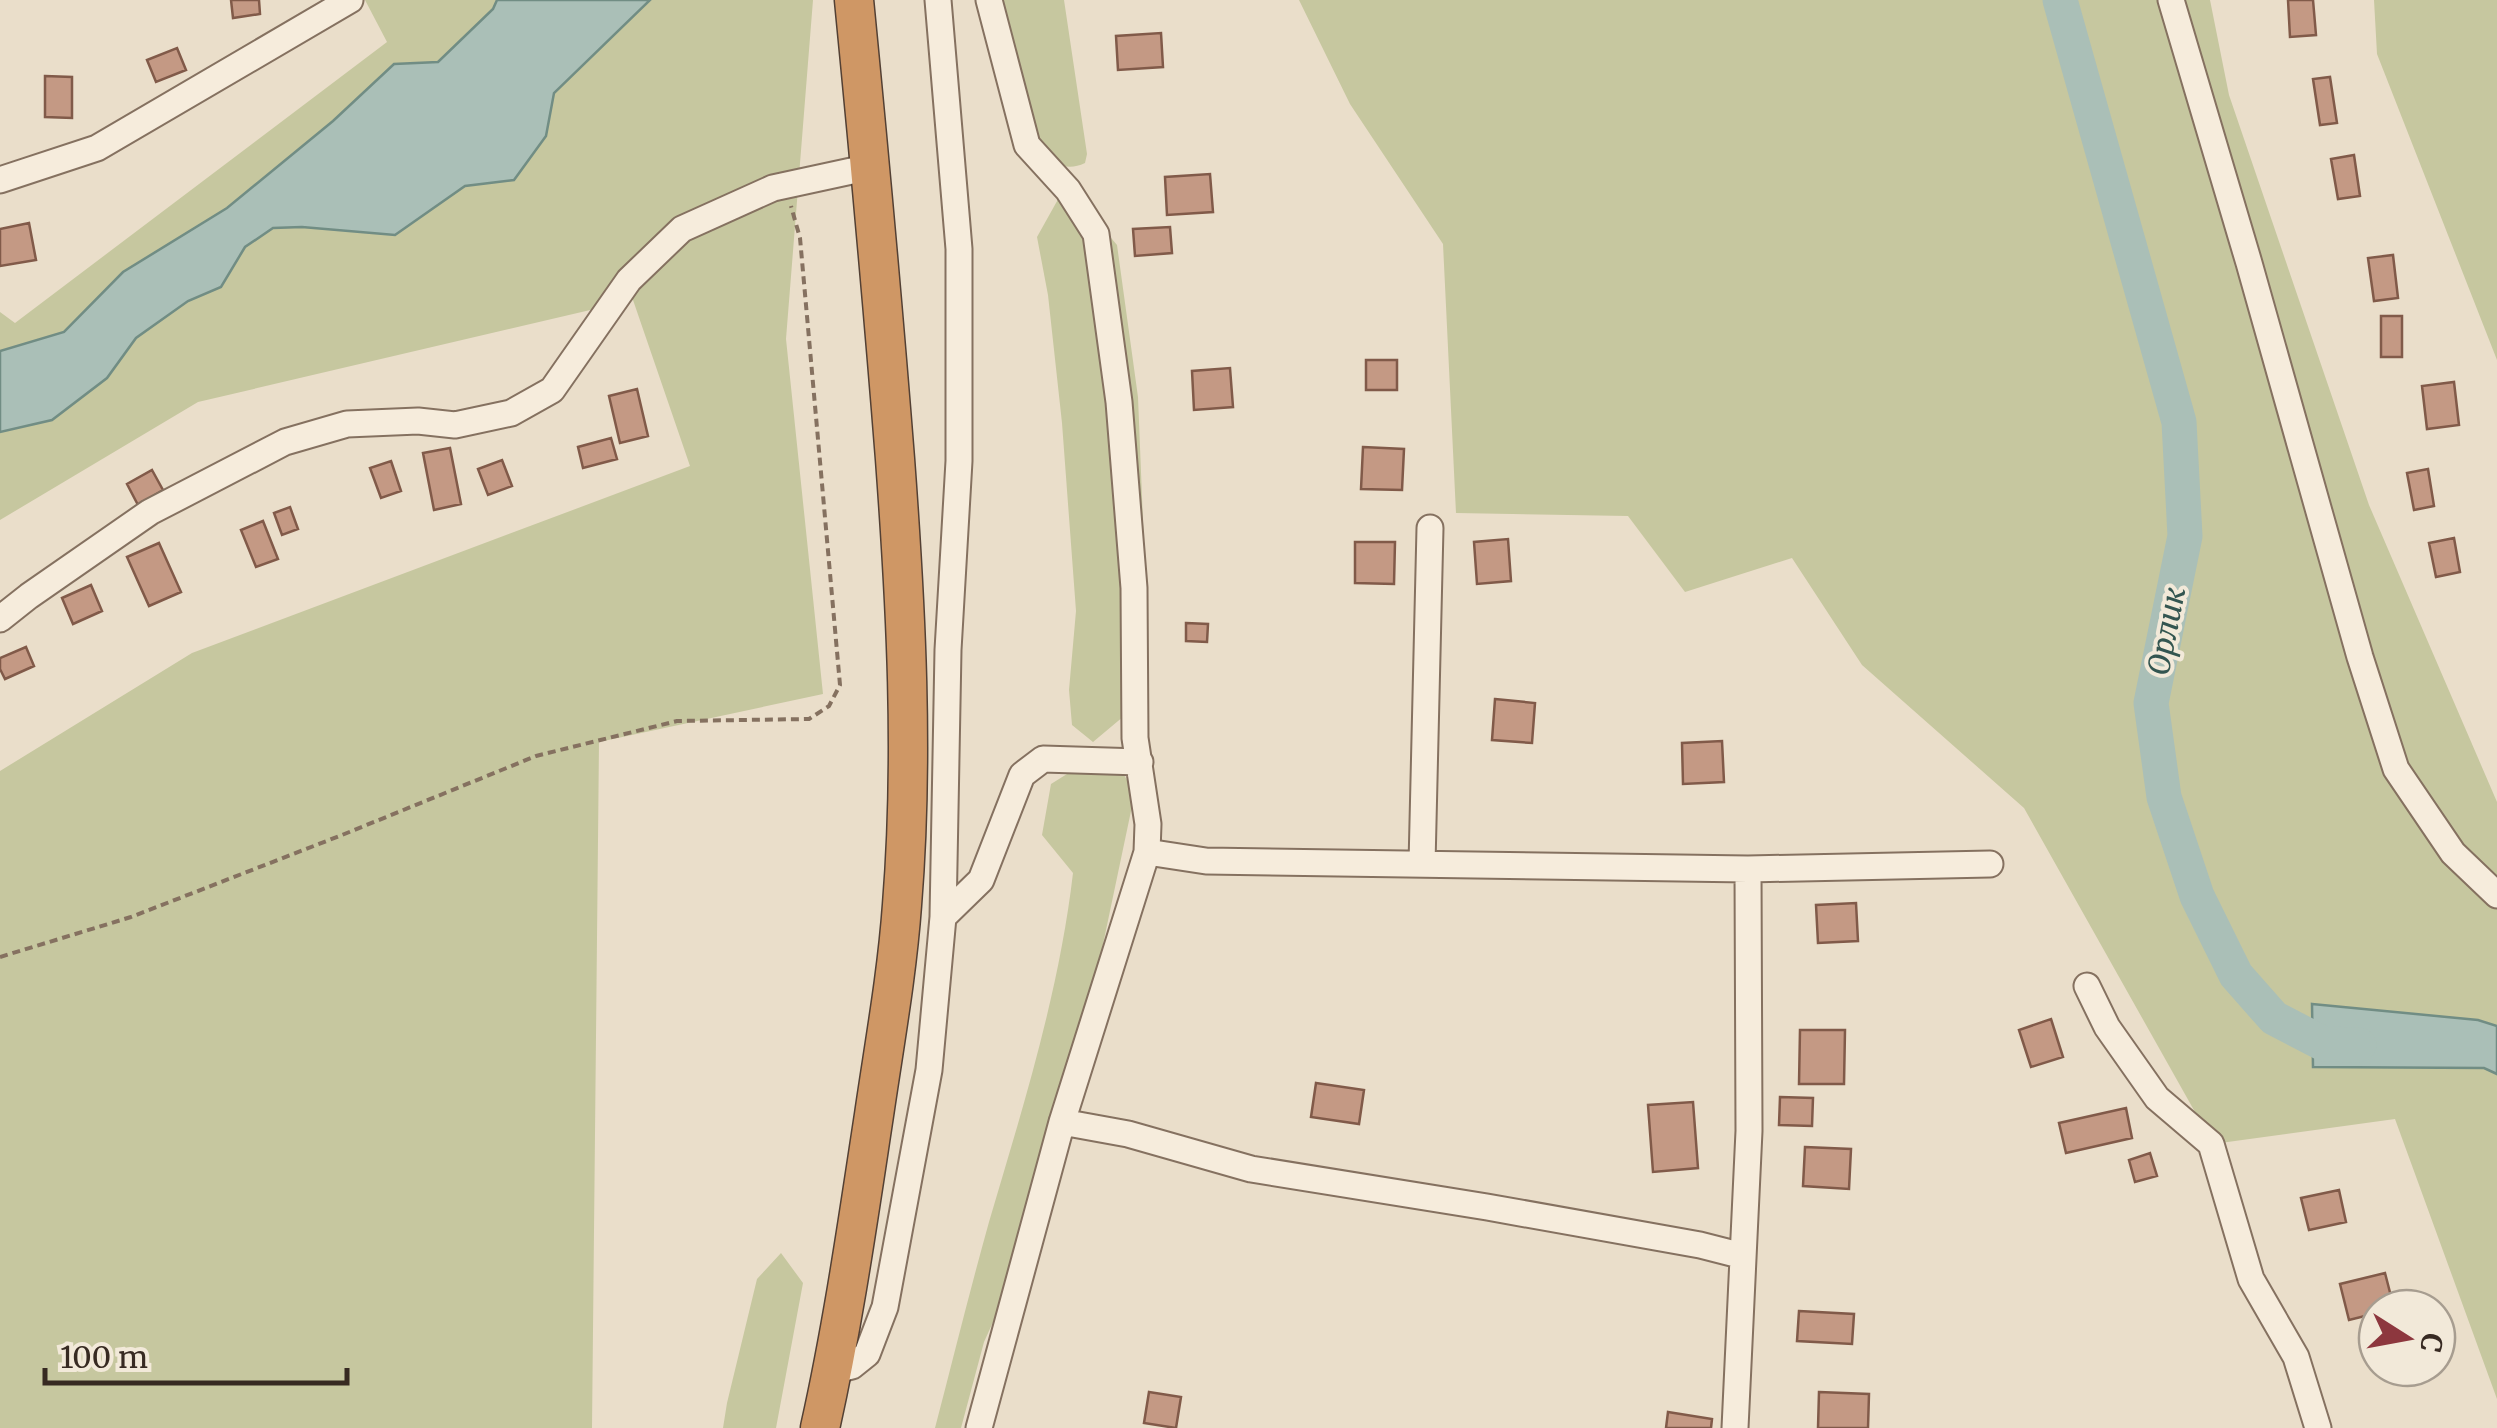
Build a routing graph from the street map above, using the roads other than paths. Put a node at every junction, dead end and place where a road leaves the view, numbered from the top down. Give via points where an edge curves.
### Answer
1 (350, 0) edge
2 (854, 0) edge
3 (938, 0) edge
4 (989, 0) edge
5 (2172, 0) edge
6 (870, 167) junction
7 (0, 180) edge
8 (1430, 528) dead end
9 (0, 619) edge
10 (1140, 762) junction
11 (1147, 852) junction
12 (1422, 864) junction
13 (1990, 864) dead end
14 (1748, 869) junction
15 (2497, 895) edge
16 (943, 917) junction
17 (2087, 986) dead end
18 (1062, 1122) junction
19 (1743, 1256) junction
20 (833, 1370) junction
21 (820, 1428) edge
22 (979, 1428) edge
23 (1735, 1428) edge
24 (2318, 1428) edge

1 - 7 street via 97,148
2 - 6 highway
3 - 16 street via 959,249 959,461
4 - 10 street via 1027,144 1096,234 1131,551
5 - 15 street via 2396,769 2453,853
6 - 9 street via 774,188 682,229 629,280 552,390 512,413 455,425 347,424 285,442 150,512
6 - 20 highway via 900,536 906,796 891,993
8 - 12 street
10 - 11 street
10 - 16 street via 1043,759 1022,775 981,880
11 - 12 street via 1206,861
11 - 18 street
12 - 14 street
13 - 14 street
14 - 19 street
16 - 20 street via 929,1070 885,1307 867,1354
17 - 24 street via 2106,1027 2156,1098 2210,1144 2251,1278 2296,1357
18 - 19 street via 1252,1169
18 - 22 street
19 - 23 street
20 - 21 highway

